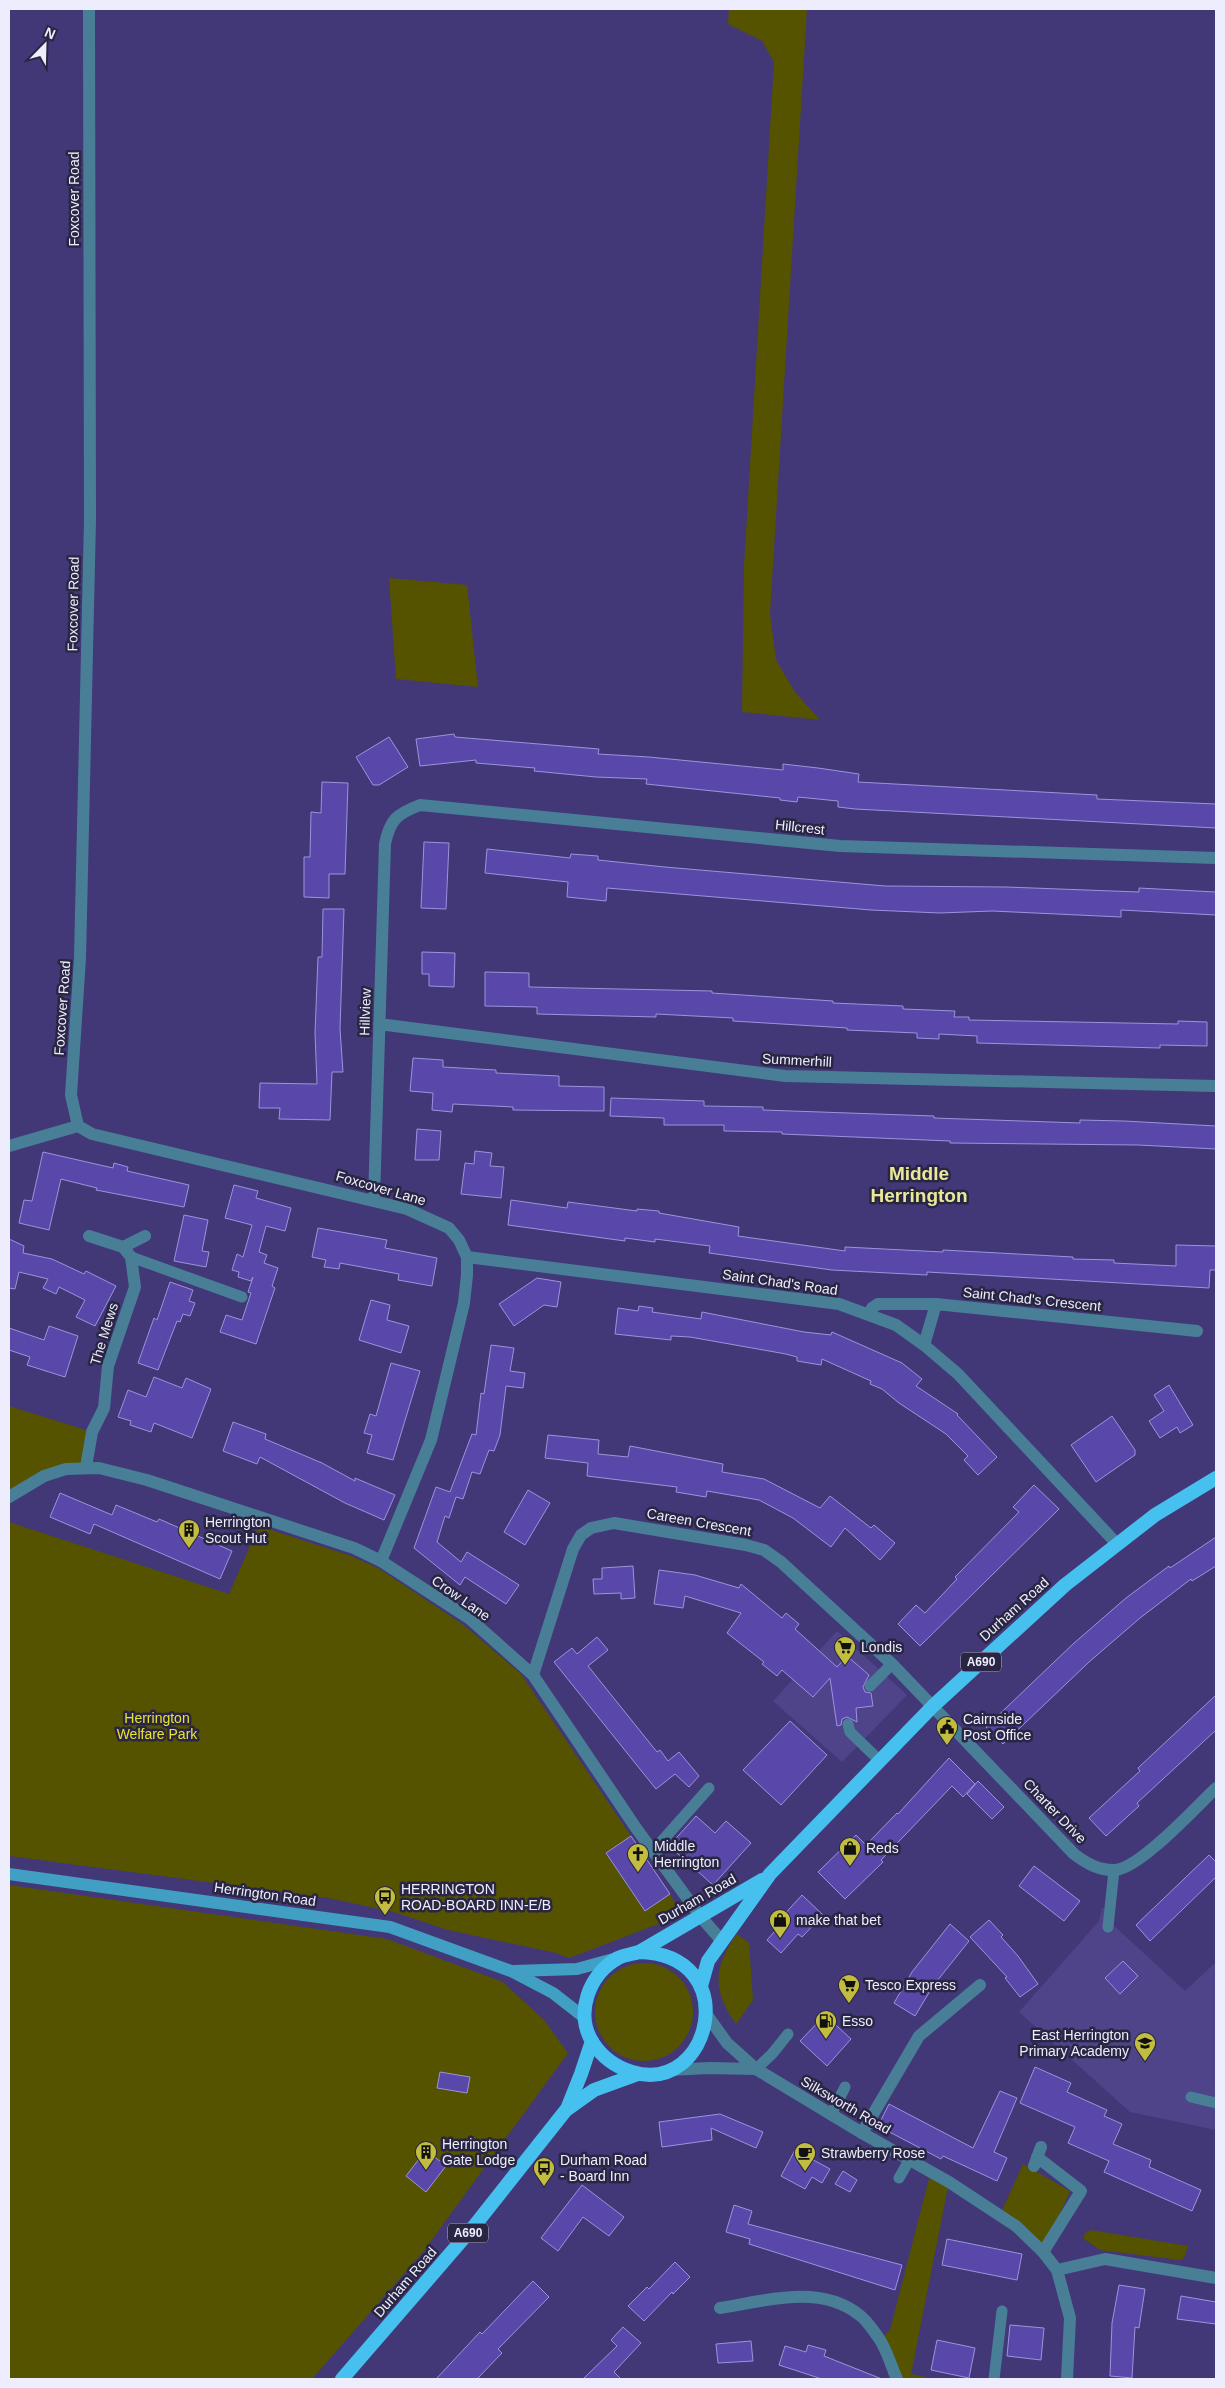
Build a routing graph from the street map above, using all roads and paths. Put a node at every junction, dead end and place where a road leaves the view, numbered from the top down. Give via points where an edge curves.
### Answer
1 (89, 9) edge
2 (389, 826) joint
3 (1216, 858) edge
4 (379, 1024) junction
5 (1216, 1086) edge
6 (78, 1126) junction
7 (9, 1146) edge
8 (374, 1200) junction
9 (89, 1236) dead end
10 (146, 1236) dead end
11 (127, 1252) junction
12 (467, 1257) junction
13 (242, 1296) dead end
14 (936, 1304) junction
15 (869, 1314) junction
16 (1197, 1331) dead end
17 (924, 1345) junction
18 (86, 1467) junction
19 (1216, 1478) edge
20 (9, 1497) edge
21 (1117, 1544) junction
22 (381, 1561) junction
23 (892, 1664) junction
24 (533, 1675) junction
25 (870, 1686) dead end
26 (933, 1706) junction
27 (848, 1724) dead end
28 (879, 1760) junction
29 (709, 1788) dead end
30 (1216, 1788) edge
31 (654, 1850) junction
32 (1114, 1870) junction
33 (9, 1874) edge
34 (770, 1874) junction
35 (701, 1917) junction
36 (1108, 1927) dead end
37 (721, 1940) junction
38 (640, 1952) junction
39 (619, 1957) junction
40 (511, 1971) junction
41 (980, 1985) dead end
42 (701, 1986) junction
43 (708, 2016) junction
44 (585, 2018) junction
45 (788, 2034) dead end
46 (592, 2042) junction
47 (756, 2069) junction
48 (669, 2070) junction
49 (638, 2074) junction
50 (845, 2087) dead end
51 (1191, 2097) dead end
52 (1216, 2103) edge
53 (566, 2110) junction
54 (831, 2115) junction
55 (862, 2133) junction
56 (1038, 2156) dead end
57 (910, 2160) junction
58 (899, 2178) dead end
59 (1043, 2252) junction
60 (1057, 2270) junction
61 (1216, 2278) edge
62 (720, 2308) dead end
63 (1002, 2312) dead end
64 (342, 2379) edge
65 (897, 2379) edge
66 (994, 2379) edge
67 (1067, 2379) edge

1 - 6 street, Foxcover Road via 90,530 80,958 71,1095
2 - 3 street, Hillcrest via 402,812 420,805 840,846
2 - 4 street, Hillview via 385,844
4 - 5 street, Summerhill via 785,1076
4 - 8 street, Hillview
6 - 7 street
6 - 8 street, Foxcover Lane via 92,1134
8 - 12 street, Foxcover Lane via 407,1209 448,1228 459,1240
9 - 11 street
10 - 11 street
11 - 13 lane
11 - 18 street, The Mews via 135,1287 108,1366 104,1408 92,1432
12 - 15 street, Saint Chad's Road via 839,1304
12 - 22 street via 464,1303 431,1440
14 - 15 street, Saint Chad's Crescent via 878,1304
14 - 16 street, Saint Chad's Crescent
14 - 17 street
15 - 17 street, Saint Chad's Road via 896,1325
17 - 21 street, Saint Chad's Road via 958,1374
18 - 20 street via 44,1476
18 - 22 street, Crow Lane via 156,1483 354,1548
19 - 21 highway, Durham Road / A690
21 - 26 highway, Durham Road / A690 via 1065,1585
22 - 24 street, Crow Lane via 470,1619
23 - 24 street, Careen Crescent via 764,1550 614,1523 591,1528 581,1535 573,1549
23 - 25 lane
23 - 26 street, Careen Crescent
24 - 31 street, Crow Lane
26 - 28 highway, Durham Road / A690
26 - 32 street, Charter Drive via 1074,1854 1089,1864
27 - 28 lane via 850,1732
28 - 34 highway, Durham Road / A690
29 - 31 lane
30 - 32 street via 1137,1861
31 - 35 street, Crow Lane
32 - 36 lane
33 - 40 main road, Herrington Road via 390,1927
34 - 35 highway, Durham Road / A690
34 - 37 highway, Durham Road / A690
35 - 37 street, Crow Lane
35 - 38 highway, Durham Road / A690
37 - 42 highway, Durham Road / A690 via 708,1961
38 - 39 highway, Durham Road / A690
38 - 42 highway, Durham Road / A690 via 668,1956 690,1970
39 - 40 main road, Herrington Road via 577,1969
39 - 44 highway, Durham Road / A690 via 593,1982 586,1999
40 - 44 main road, Herrington Road via 553,1993
41 - 55 street via 919,2036
42 - 43 highway, Durham Road / A690
43 - 47 street, Silksworth Road via 727,2043
43 - 48 highway, Durham Road / A690 via 702,2038 686,2060
44 - 46 highway, Durham Road / A690
45 - 47 lane
46 - 49 highway, Durham Road / A690 via 620,2069
46 - 53 highway, Durham Road / A690
47 - 48 street
47 - 54 street, Silksworth Road
48 - 49 highway, Durham Road / A690
49 - 53 highway, Durham Road / A690 via 594,2090
50 - 54 lane
51 - 52 lane
53 - 64 highway, Durham Road / A690 via 475,2225
54 - 55 street, Silksworth Road
55 - 57 street, Silksworth Road
56 - 59 street via 1081,2191
57 - 58 lane
57 - 59 street, Silksworth Road via 1016,2226
59 - 60 street, Silksworth Road
60 - 61 street via 1105,2259
60 - 67 street, Silksworth Road via 1070,2318
62 - 65 street via 798,2296 845,2306 859,2314 880,2339
63 - 66 lane

